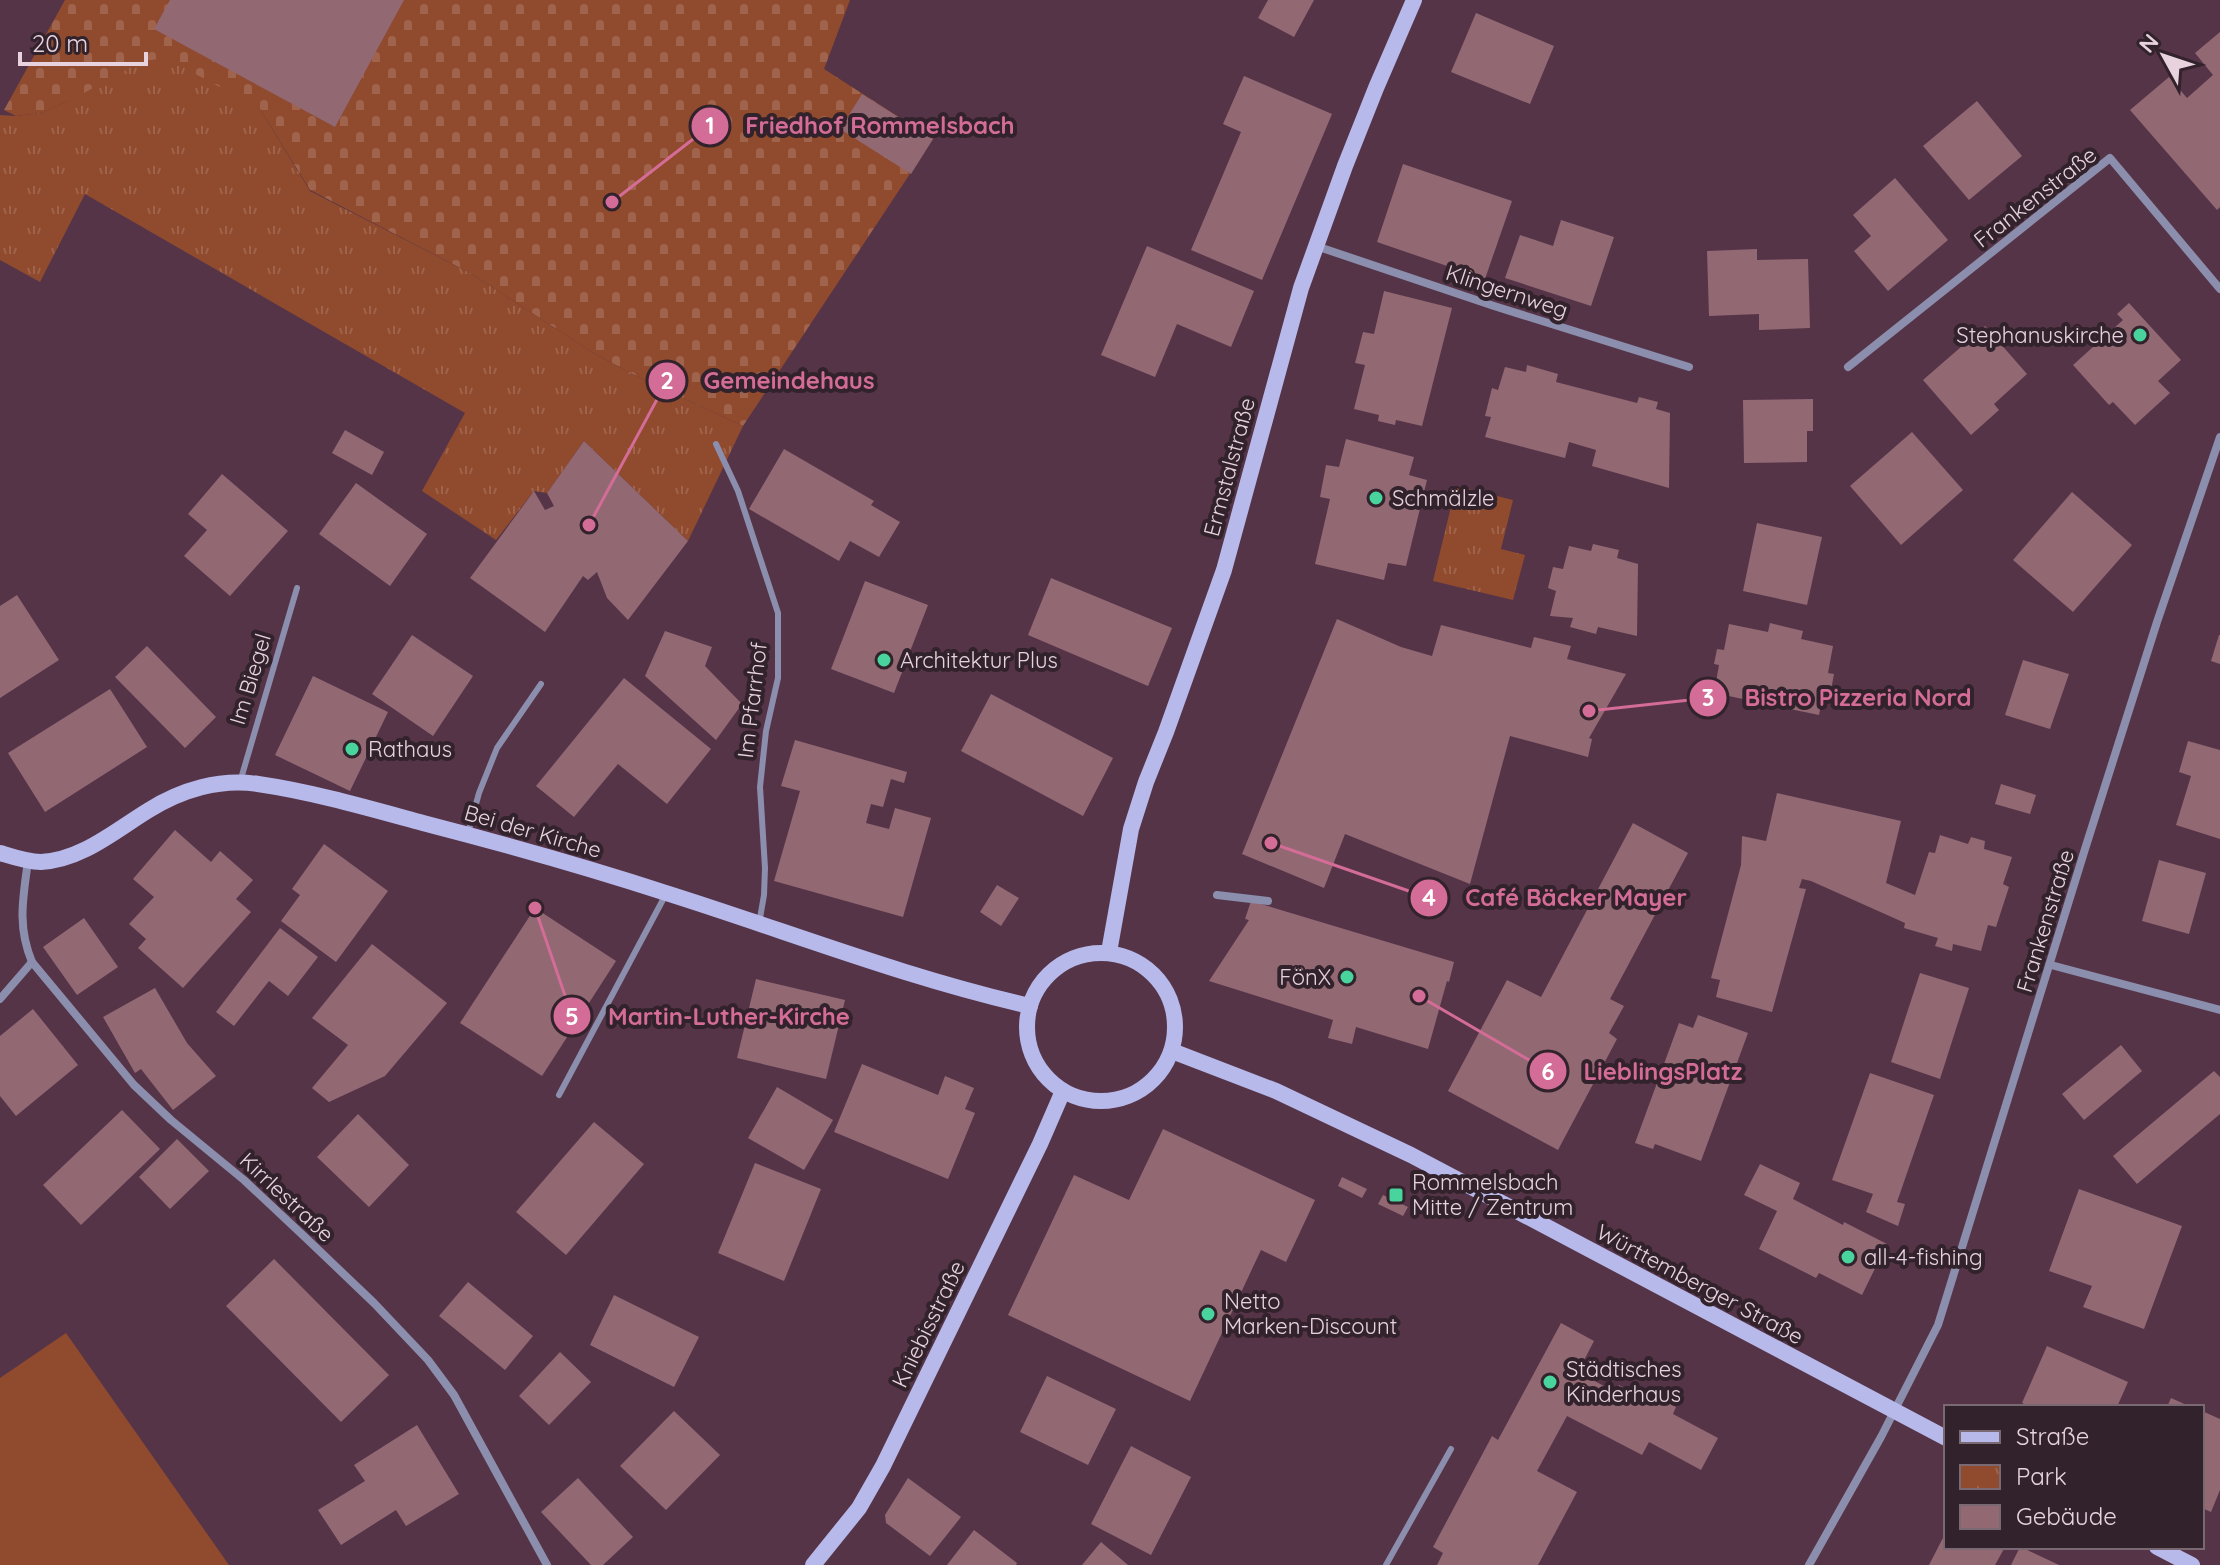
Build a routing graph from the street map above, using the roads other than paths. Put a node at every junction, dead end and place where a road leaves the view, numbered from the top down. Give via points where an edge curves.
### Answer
1 (1414, 0) edge
2 (1315, 246) junction
3 (2220, 289) edge
4 (1689, 367) dead end
5 (1848, 367) dead end
6 (2220, 437) edge
7 (716, 444) dead end
8 (297, 588) dead end
9 (541, 684) dead end
10 (240, 782) junction
11 (467, 834) junction
12 (0, 853) edge
13 (28, 861) junction
14 (666, 893) junction
15 (1217, 895) dead end
16 (1268, 901) dead end
17 (759, 924) junction
18 (1109, 952) junction
19 (32, 962) junction
20 (2051, 965) junction
21 (0, 999) edge
22 (1030, 1006) junction
23 (2220, 1010) edge
24 (1172, 1051) junction
25 (1063, 1091) junction
26 (559, 1095) dead end
27 (1894, 1411) junction
28 (1944, 1437) edge
29 (1451, 1449) dead end
30 (2161, 1549) edge
31 (547, 1565) edge
32 (813, 1565) edge
33 (1386, 1565) edge
34 (1809, 1565) edge
35 (2192, 1565) edge

1 - 2 main road, Ermstalstraße
2 - 4 street, Klingernweg
2 - 18 main road, Ermstalstraße via 1224,570 1131,829
3 - 5 street, Frankenstraße via 2110,158
6 - 20 street, Frankenstraße
7 - 17 lane, Im Pfarrhof via 738,491 778,613 778,678 760,787 765,868
8 - 10 lane, Im Biegel
9 - 11 lane via 497,748
10 - 11 main road, Bei der Kirche
10 - 13 main road, Bei der Kirche via 182,793 82,851
11 - 14 main road, Bei der Kirche
12 - 13 main road
13 - 19 street, Kirrlestraße via 22,921 23,942
14 - 17 main road, Bei der Kirche
14 - 26 lane
15 - 16 street
17 - 22 main road, Bei der Kirche
18 - 22 main road via 1092,952 1060,964 1036,990
18 - 24 main road via 1128,956 1159,979 1175,1013
19 - 21 street
19 - 31 street, Kirrlestraße via 134,1085 265,1199 428,1360 454,1395
20 - 23 street
20 - 27 street, Frankenstraße via 1938,1325
22 - 25 main road via 1032,1054
24 - 25 main road via 1154,1079 1127,1097 1094,1101
24 - 27 main road, Württemberger Straße via 1276,1091 1411,1155
25 - 32 main road, Kniebisstraße via 883,1466 859,1508
27 - 28 main road, Württemberger Straße
27 - 34 street, Frankenstraße
29 - 33 lane
30 - 35 main road

